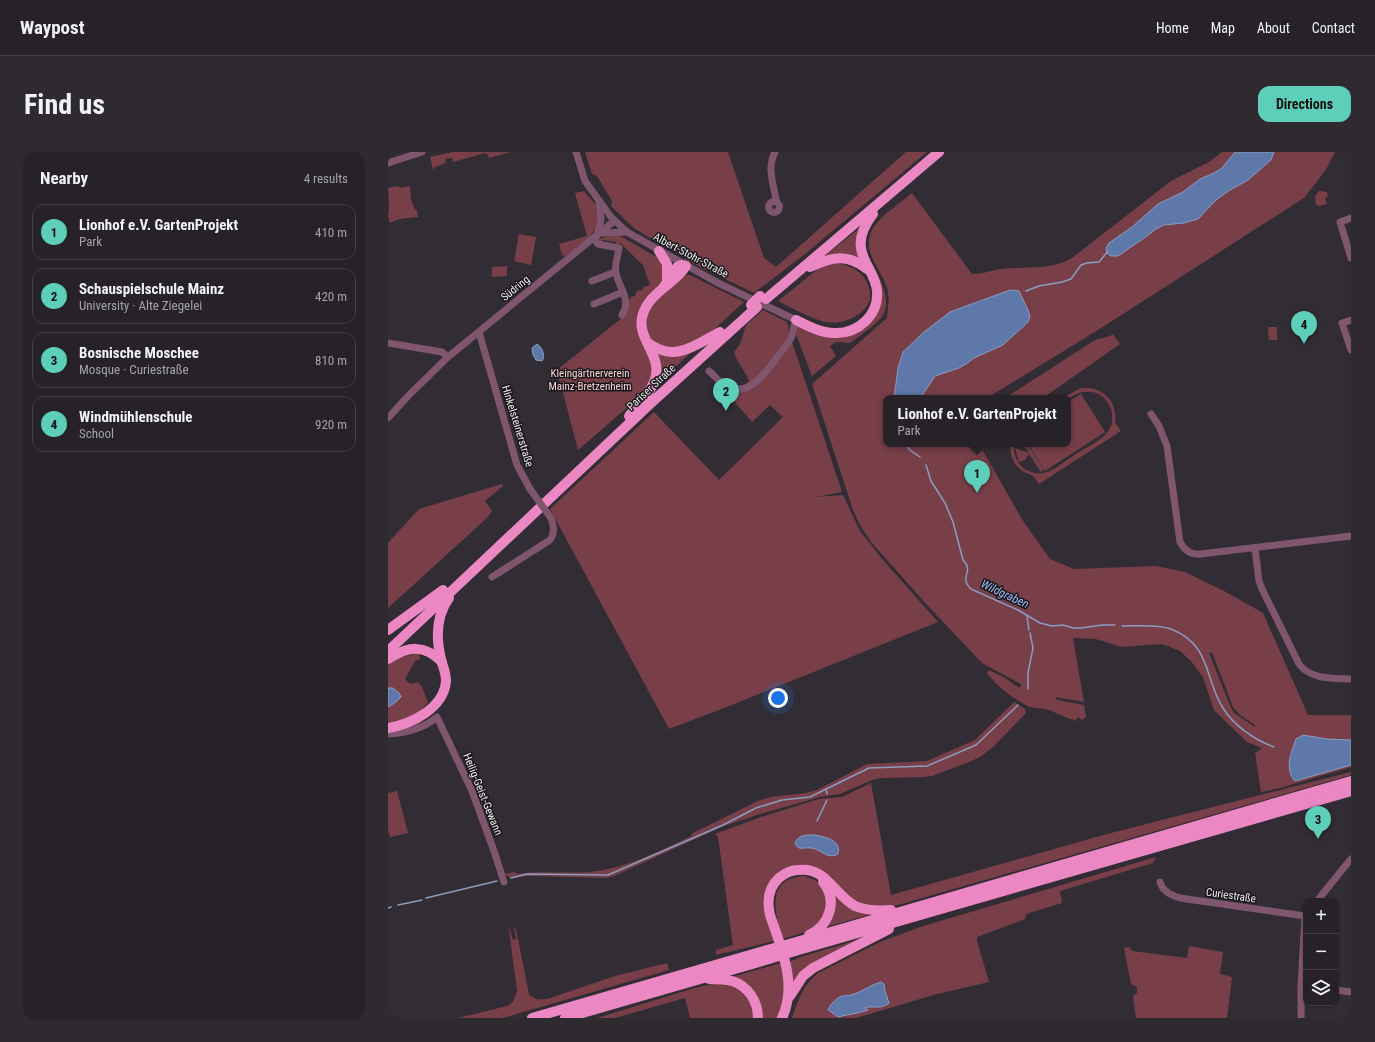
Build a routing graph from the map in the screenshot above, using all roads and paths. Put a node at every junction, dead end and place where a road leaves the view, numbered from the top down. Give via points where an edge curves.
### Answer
1 (422, 152) edge
2 (576, 152) edge
3 (775, 152) edge
4 (931, 152) edge
5 (939, 152) edge
6 (388, 163) edge
7 (598, 200) junction
8 (884, 200) junction
9 (776, 202) dead end
10 (1351, 218) edge
11 (614, 222) junction
12 (627, 232) junction
13 (598, 236) junction
14 (659, 251) junction
15 (1351, 258) edge
16 (686, 266) junction
17 (869, 270) junction
18 (615, 272) junction
19 (798, 272) junction
20 (592, 281) dead end
21 (665, 284) junction
22 (623, 292) junction
23 (763, 298) junction
24 (594, 304) dead end
25 (754, 306) junction
26 (622, 315) dead end
27 (796, 320) junction
28 (1351, 320) edge
29 (479, 332) junction
30 (720, 332) junction
31 (388, 343) edge
32 (648, 343) junction
33 (1351, 350) edge
34 (448, 357) junction
35 (709, 371) dead end
36 (1151, 414) dead end
37 (628, 416) junction
38 (388, 418) edge
39 (1351, 536) edge
40 (1255, 548) junction
41 (466, 577) junction
42 (492, 577) dead end
43 (443, 590) junction
44 (388, 630) edge
45 (388, 642) edge
46 (388, 651) edge
47 (388, 659) edge
48 (442, 662) junction
49 (1351, 679) edge
50 (388, 728) edge
51 (388, 734) edge
52 (1351, 781) edge
53 (1351, 791) edge
54 (1351, 859) edge
55 (504, 882) dead end
56 (1160, 882) dead end
57 (1320, 898) edge
58 (908, 914) junction
59 (1303, 916) edge
60 (1305, 934) edge
61 (778, 940) junction
62 (794, 947) junction
63 (768, 955) junction
64 (1304, 970) edge
65 (699, 979) junction
66 (1339, 990) edge
67 (1351, 992) edge
68 (1303, 997) edge
69 (788, 998) junction
70 (532, 1018) edge
71 (564, 1018) edge
72 (758, 1018) edge
73 (782, 1018) edge
74 (1301, 1018) edge

1 - 6 street
2 - 7 street, Albert-Stohr-Straße
3 - 9 street via 770,172
4 - 23 highway, Pariser Straße
5 - 8 highway, Pariser Straße
7 - 11 street, Albert-Stohr-Straße
7 - 13 street
8 - 17 highway via 868,220 861,237 860,247
8 - 19 highway, Pariser Straße
10 - 15 street via 1340,222
11 - 12 street, Albert-Stohr-Straße
11 - 13 street, Südring
12 - 13 street
12 - 14 street, Albert-Stohr-Straße
13 - 18 street via 598,244 619,248
13 - 29 street, Südring
14 - 16 street, Albert-Stohr-Straße
14 - 21 highway via 667,264
16 - 21 highway via 677,267
16 - 27 street, Albert-Stohr-Straße
17 - 19 highway via 856,261 838,258 825,260
17 - 27 highway via 876,283 877,299 872,314 861,325 849,331 834,333 818,330
18 - 20 street
18 - 22 street
19 - 23 highway, Pariser Straße
21 - 32 highway via 642,314 642,331
22 - 24 street
22 - 26 street via 626,302
23 - 25 highway, Pariser Straße, bridge
25 - 30 highway, Pariser Straße
25 - 41 highway, Pariser Straße
27 - 35 street via 791,339 761,378 750,386 737,389 724,385
28 - 33 street via 1342,323
29 - 34 street, Südring
29 - 42 street, Hinkelsteinerstraße, bridge via 517,465 523,479 551,518 554,529 550,540
30 - 32 highway via 677,352 660,350
30 - 37 highway, Pariser Straße
31 - 34 street via 442,352
32 - 37 highway via 655,360 656,377 648,393
34 - 38 street, Südring
36 - 40 street via 1167,446 1182,546 1191,554 1197,555
37 - 43 highway, Pariser Straße
39 - 40 street
40 - 49 street via 1261,586 1299,664 1315,676
41 - 46 highway, Pariser Straße
41 - 48 highway via 448,599 441,613 437,636
43 - 44 highway
43 - 45 highway, Pariser Straße
47 - 48 highway via 415,649 426,650
48 - 50 highway via 445,685 429,711 416,719
51 - 55 street, Heilig-Geist-Gewann via 413,730 437,717 472,791
52 - 58 highway
53 - 58 highway
54 - 57 street
56 - 59 street, Curiestraße via 1167,893 1180,898
58 - 61 highway via 862,908 844,898 822,875 812,870 795,870 781,877 773,885 769,895 770,915
58 - 62 highway
58 - 69 highway via 813,968 803,976
60 - 64 street
61 - 62 highway via 772,909 775,892 781,883 799,874 819,879 828,891 831,900 830,912 817,930
61 - 69 highway via 788,978
62 - 63 highway, bridge
63 - 65 highway
63 - 70 highway
65 - 71 highway
65 - 72 highway via 726,980 742,986 754,999
66 - 67 street
68 - 74 street
69 - 73 highway

